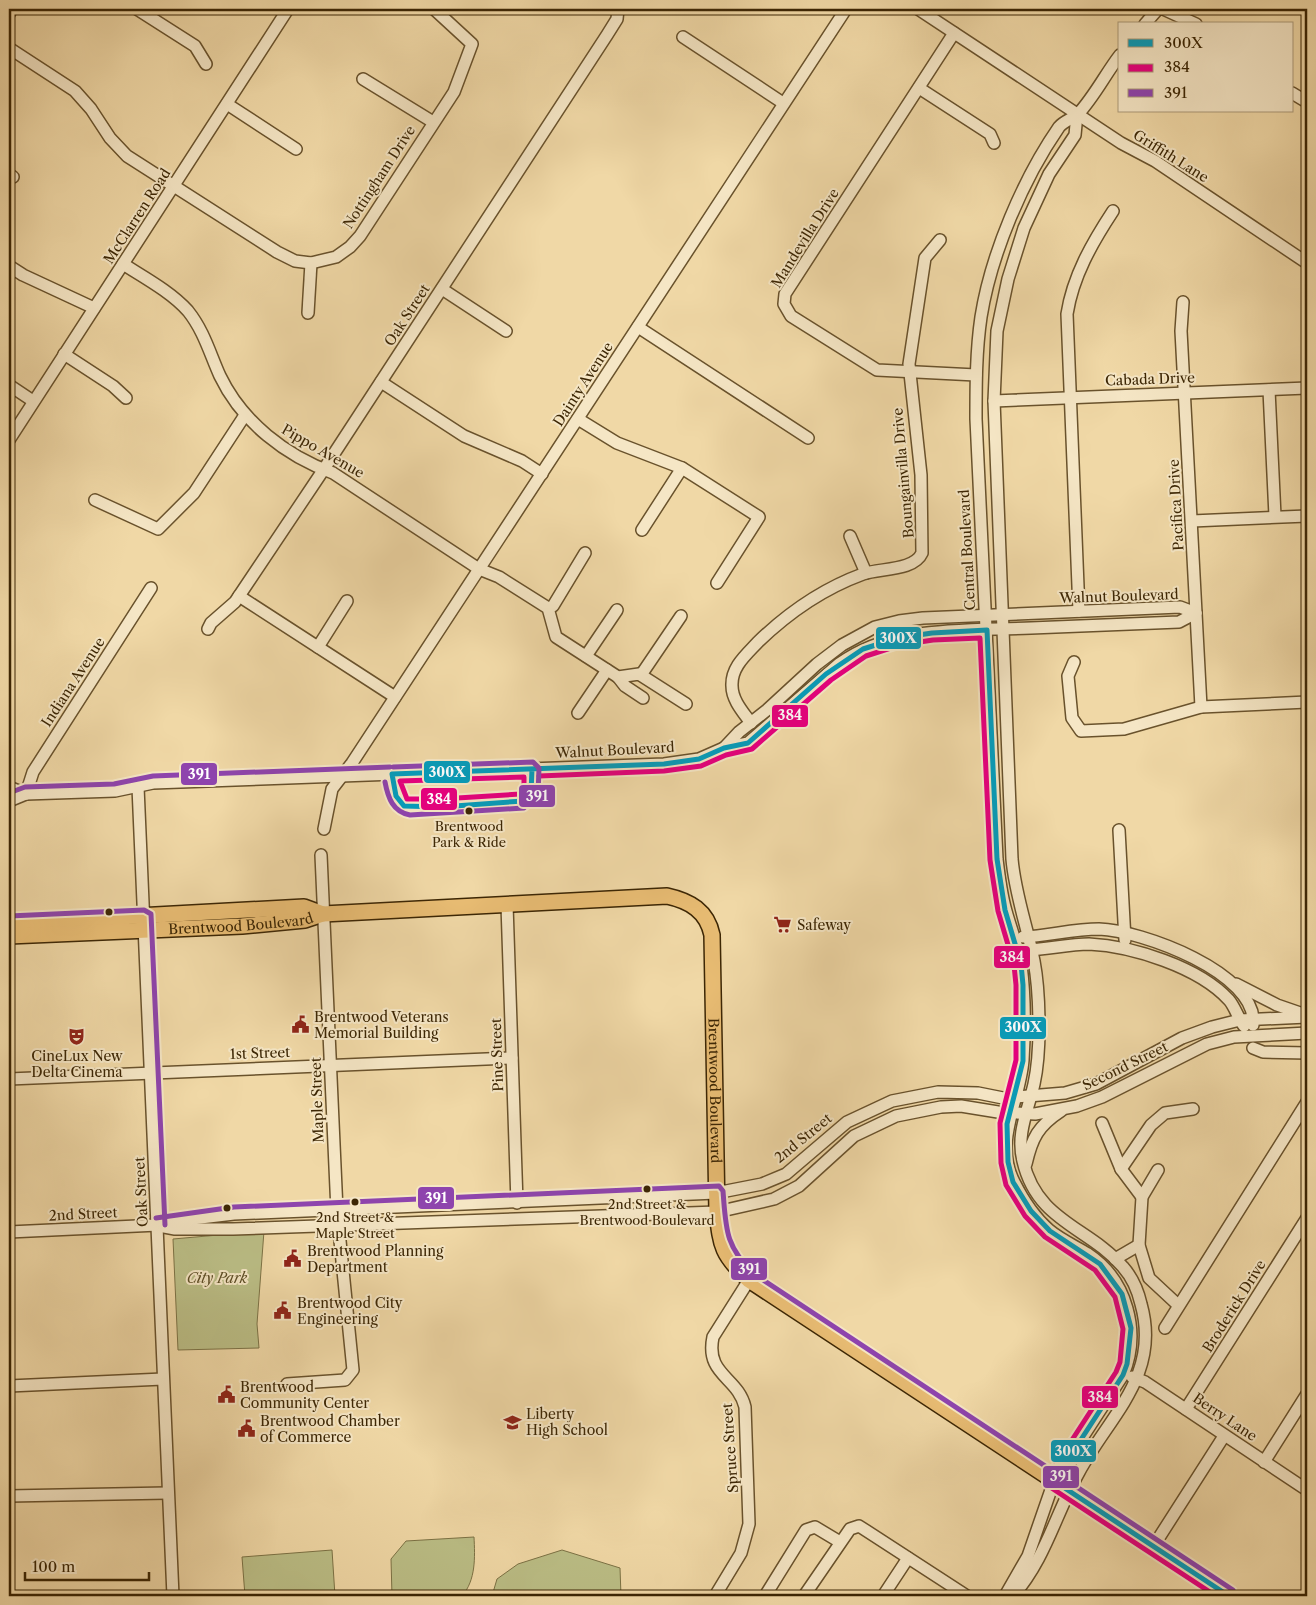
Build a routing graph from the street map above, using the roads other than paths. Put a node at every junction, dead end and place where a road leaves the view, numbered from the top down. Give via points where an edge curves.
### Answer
1 (12, 9) edge
2 (137, 9) edge
3 (288, 9) edge
4 (434, 9) edge
5 (618, 9) edge
6 (846, 9) edge
7 (918, 9) edge
8 (1158, 9) edge
9 (1163, 9) edge
10 (9, 14) edge
11 (1147, 22) edge
12 (1192, 22) edge
13 (954, 33) junction
14 (683, 37) dead end
15 (9, 48) edge
16 (1118, 58) edge
17 (206, 64) dead end
18 (363, 79) dead end
19 (918, 88) junction
20 (1294, 94) edge
21 (1307, 102) edge
22 (227, 104) junction
23 (783, 104) junction
24 (1077, 114) junction
25 (433, 122) junction
26 (994, 143) dead end
27 (296, 149) dead end
28 (174, 186) junction
29 (1114, 211) dead end
30 (940, 240) dead end
31 (311, 263) junction
32 (1307, 263) edge
33 (123, 264) junction
34 (9, 266) edge
35 (442, 289) junction
36 (1183, 302) dead end
37 (94, 308) junction
38 (308, 313) dead end
39 (638, 327) junction
40 (506, 332) dead end
41 (64, 354) junction
42 (910, 374) junction
43 (976, 375) junction
44 (381, 382) junction
45 (9, 385) edge
46 (1307, 388) edge
47 (1269, 390) junction
48 (1185, 393) junction
49 (126, 398) dead end
50 (1070, 398) junction
51 (33, 401) junction
52 (994, 401) junction
53 (245, 415) junction
54 (578, 419) junction
55 (808, 438) dead end
56 (9, 440) edge
57 (682, 468) junction
58 (324, 469) junction
59 (542, 474) junction
60 (95, 500) dead end
61 (1275, 516) junction
62 (1307, 516) edge
63 (1192, 520) junction
64 (642, 530) dead end
65 (850, 536) dead end
66 (585, 553) dead end
67 (479, 569) junction
68 (866, 573) junction
69 (717, 583) dead end
70 (151, 588) dead end
71 (239, 596) junction
72 (347, 601) dead end
73 (548, 608) junction
74 (617, 610) dead end
75 (1078, 611) junction
76 (1196, 613) junction
77 (986, 615) junction
78 (1003, 615) junction
79 (680, 616) dead end
80 (208, 629) dead end
81 (1004, 629) junction
82 (987, 630) junction
83 (318, 646) junction
84 (586, 656) junction
85 (1074, 662) dead end
86 (607, 670) junction
87 (641, 676) junction
88 (618, 677) junction
89 (395, 697) junction
90 (644, 698) dead end
91 (1307, 702) edge
92 (686, 704) dead end
93 (1201, 707) junction
94 (578, 713) dead end
95 (751, 723) junction
96 (724, 748) junction
97 (343, 775) junction
98 (9, 787) edge
99 (138, 787) junction
100 (26, 794) junction
101 (9, 801) edge
102 (324, 829) dead end
103 (1119, 830) dead end
104 (321, 855) dead end
105 (507, 905) junction
106 (323, 914) junction
107 (9, 923) edge
108 (145, 923) junction
109 (1124, 932) junction
110 (9, 936) edge
111 (1028, 937) junction
112 (1014, 938) junction
113 (1125, 949) junction
114 (1018, 950) junction
115 (1032, 950) junction
116 (1232, 982) junction
117 (1307, 1016) edge
118 (1240, 1020) junction
119 (1253, 1020) junction
120 (1307, 1033) edge
121 (1252, 1042) junction
122 (1307, 1053) edge
123 (512, 1058) junction
124 (331, 1065) junction
125 (151, 1074) junction
126 (9, 1079) edge
127 (1015, 1097) junction
128 (1030, 1097) junction
129 (1307, 1102) edge
130 (1066, 1108) junction
131 (1193, 1109) dead end
132 (1010, 1113) junction
133 (1025, 1114) junction
134 (1102, 1123) dead end
135 (1025, 1168) junction
136 (1121, 1168) junction
137 (1158, 1170) dead end
138 (716, 1194) junction
139 (1142, 1197) junction
140 (517, 1203) junction
141 (467, 1205) junction
142 (337, 1212) junction
143 (716, 1212) junction
144 (1307, 1218) edge
145 (441, 1222) junction
146 (158, 1225) junction
147 (339, 1225) junction
148 (9, 1232) edge
149 (1139, 1245) junction
150 (1115, 1259) junction
151 (749, 1280) junction
152 (1178, 1305) junction
153 (1165, 1328) dead end
154 (1123, 1375) junction
155 (1138, 1378) junction
156 (163, 1379) junction
157 (287, 1384) dead end
158 (9, 1386) edge
159 (1307, 1394) edge
160 (1186, 1410) junction
161 (1224, 1436) junction
162 (1264, 1462) junction
163 (1054, 1481) junction
164 (1307, 1490) edge
165 (1069, 1492) junction
166 (168, 1493) junction
167 (9, 1496) edge
168 (840, 1542) junction
169 (1153, 1547) junction
170 (908, 1558) junction
171 (961, 1595) edge
172 (173, 1596) edge
173 (715, 1596) edge
174 (765, 1596) edge
175 (804, 1596) edge
176 (883, 1596) edge
177 (1005, 1596) edge
178 (1013, 1596) edge
179 (1229, 1596) edge

1 - 10 street
2 - 17 street via 195,46
3 - 22 street, McClarren Road
4 - 25 street, Nottingham Drive via 472,44 454,92
5 - 35 street, Oak Street via 607,35
6 - 23 street, Dainty Avenue
7 - 13 street, Griffith Lane
8 - 11 street
9 - 12 street
13 - 19 street, Mandevilla Drive
13 - 24 street, Griffith Lane
14 - 23 street
15 - 28 street, Nottingham Drive via 75,91 122,150
16 - 24 street, Central Boulevard
18 - 25 street
19 - 26 street via 990,134
19 - 42 street, Mandevilla Drive via 785,294 784,304 791,316 877,370
20 - 21 street
22 - 27 street
22 - 28 street, McClarren Road
23 - 39 street, Dainty Avenue
24 - 32 street, Griffith Lane via 1155,161
24 - 43 street, Central Boulevard via 1061,125 1037,164 996,259 982,314
24 - 52 street, Central Boulevard via 1075,134 1050,174 1024,228 1008,279 997,331
25 - 31 street, Nottingham Drive via 360,236 336,257
28 - 31 street, Nottingham Drive via 277,252 296,261
28 - 33 street, McClarren Road
29 - 50 street via 1087,254 1069,303
30 - 42 street, Boungainvilla Drive via 925,258
31 - 38 street
33 - 37 street, McClarren Road
33 - 53 street, Pippo Avenue via 187,310 202,331 232,398
34 - 37 street
35 - 40 street
35 - 44 street, Oak Street
36 - 48 street, Pacifica Drive via 1181,330
37 - 41 street, McClarren Road
39 - 54 street, Dainty Avenue
39 - 55 street
41 - 49 street
41 - 51 street, McClarren Road
42 - 43 street, Mandevilla Drive
42 - 68 street, Boungainvilla Drive via 921,475 923,550 914,563
43 - 77 street, Central Boulevard
44 - 58 street, Oak Street
44 - 59 street via 464,436 522,461
45 - 51 street
46 - 47 street, Cabada Drive
47 - 48 street, Cabada Drive
47 - 61 street
48 - 50 street, Cabada Drive
48 - 63 street, Pacifica Drive
50 - 52 street, Cabada Drive
50 - 75 street
51 - 56 street, McClarren Road
52 - 78 street, Central Boulevard
53 - 58 street, Pippo Avenue via 266,435
53 - 60 street via 194,492 158,529
54 - 57 street via 617,443
54 - 59 street, Dainty Avenue
57 - 64 street
57 - 69 street via 759,517
58 - 67 street, Pippo Avenue
58 - 71 street, Oak Street
59 - 67 street, Dainty Avenue
61 - 62 street
61 - 63 street
63 - 76 street, Pacifica Drive
65 - 68 street
66 - 73 street via 553,606
67 - 73 street, Pippo Avenue
67 - 89 street, Dainty Avenue
68 - 95 street, Boungainvilla Drive via 828,588 791,612 741,659 734,671 732,691
70 - 100 street, Indiana Avenue via 33,772
71 - 80 street, Oak Street
71 - 83 street
72 - 83 street
73 - 84 street via 556,637
74 - 84 street
75 - 76 street, Walnut Boulevard via 1180,607
75 - 78 street, Walnut Boulevard
76 - 81 street, Walnut Boulevard via 1179,622
76 - 93 street, Pacifica Drive
77 - 78 street, Walnut Boulevard
77 - 82 street, Central Boulevard
77 - 95 street, Walnut Boulevard via 907,620 875,627 828,654
78 - 81 street, Central Boulevard
79 - 87 street
81 - 82 street, Walnut Boulevard
81 - 111 street, Central Boulevard via 1012,859 1017,896
82 - 96 street, Walnut Boulevard via 898,638 862,649 826,674 748,743
82 - 112 street, Central Boulevard via 997,859
83 - 89 street
84 - 86 street
85 - 93 street via 1068,676 1072,718 1081,731 1124,729
86 - 88 street
86 - 94 street
87 - 88 street
87 - 92 street
88 - 90 street via 625,686
89 - 97 street, Dainty Avenue
91 - 93 street
95 - 96 street, Walnut Boulevard
96 - 97 street, Walnut Boulevard via 699,759 664,764
97 - 99 street, Walnut Boulevard via 153,783
97 - 102 street via 332,789
98 - 100 street, Walnut Boulevard
99 - 100 street, Walnut Boulevard via 115,791
99 - 108 street, Oak Street
100 - 101 street, Walnut Boulevard
103 - 109 street
104 - 106 street, Maple Street
105 - 106 main road, Brentwood Boulevard
105 - 123 street, Pine Street
105 - 138 main road, Brentwood Boulevard via 667,896 697,907 704,916 710,925 712,944
106 - 108 main road, Brentwood Boulevard via 304,920 242,926
106 - 124 street, Maple Street
107 - 108 main road, Brentwood Boulevard
108 - 110 main road, Brentwood Boulevard
108 - 125 street, Oak Street
109 - 111 street via 1099,929
109 - 113 street
109 - 116 street via 1174,947
111 - 112 street
111 - 115 street, Central Boulevard
112 - 114 street, Central Boulevard
113 - 115 street via 1089,944
113 - 118 street via 1163,959 1194,975 1230,1000
114 - 115 street
114 - 127 street, Central Boulevard via 1024,1021 1023,1062
115 - 128 street, Central Boulevard via 1039,1030 1038,1066
116 - 117 street
116 - 119 street via 1243,993
117 - 119 street, 2nd Street
118 - 119 street, 2nd Street
118 - 121 street
118 - 128 street, 2nd Street via 1182,1038 1096,1084 1065,1093
119 - 121 street
120 - 121 street
121 - 122 street via 1263,1052
121 - 130 street, Second Street via 1234,1037 1207,1044 1102,1097
123 - 124 street, 1st Street
123 - 140 street, Pine Street
124 - 125 street, 1st Street
124 - 142 street, Maple Street
125 - 126 street, 1st Street
125 - 146 street, Oak Street
127 - 128 street, 2nd Street
127 - 132 street, Central Boulevard
127 - 138 street, 2nd Street via 958,1092 892,1101 847,1122 786,1174 762,1184
128 - 133 street, Central Boulevard
129 - 152 street
130 - 133 street, Second Street
130 - 135 street via 1038,1131 1031,1142
131 - 136 street via 1165,1113 1151,1125
132 - 133 street, Second Street
132 - 143 street, 2nd Street via 962,1106 896,1116 854,1136 799,1186 774,1199
132 - 154 street, Central Boulevard via 1006,1134 1008,1162 1024,1201 1050,1231 1100,1264 1122,1294 1131,1328
133 - 135 street, Central Boulevard via 1021,1145
134 - 136 street
135 - 150 street, Central Boulevard via 1045,1205 1065,1224 1104,1248
136 - 139 street
137 - 139 street
138 - 140 street, 2nd Street
138 - 143 main road, Brentwood Boulevard
139 - 149 street
140 - 141 street, 2nd Street
141 - 142 street, 2nd Street
141 - 145 street via 463,1210 444,1214
142 - 146 street, 2nd Street via 234,1214 175,1220
142 - 147 street, Maple Street
143 - 145 street, 2nd Street
143 - 151 main road, Brentwood Boulevard via 723,1250 730,1263
144 - 160 street, Broderick Drive
145 - 147 street, 2nd Street
146 - 147 street, 2nd Street via 174,1229
146 - 148 street, 2nd Street
146 - 156 street, Oak Street
147 - 157 street, Maple Street via 353,1370 345,1380
149 - 150 street
149 - 152 street via 1149,1278
150 - 155 street, Central Boulevard via 1138,1292 1145,1318 1146,1346
151 - 163 main road, Brentwood Boulevard
151 - 173 street, Spruce Street via 713,1337 711,1346 716,1367 739,1392 745,1407 749,1524 741,1553
152 - 153 street
154 - 155 street, Berry Lane
154 - 163 street
155 - 160 street, Berry Lane
155 - 165 street, Central Boulevard
156 - 158 street
156 - 166 street, Oak Street
159 - 162 street
160 - 161 street, Berry Lane
161 - 162 street, Berry Lane
161 - 169 street
162 - 164 street, Berry Lane
163 - 165 main road, Brentwood Boulevard
163 - 177 street via 1028,1556
165 - 169 main road, Brentwood Boulevard
165 - 178 street, Central Boulevard via 1039,1560
166 - 167 street
166 - 172 street, Oak Street
168 - 170 street via 850,1529 858,1526
168 - 174 street via 815,1527 806,1530
168 - 175 street
169 - 179 main road, Brentwood Boulevard
170 - 171 street
170 - 176 street

